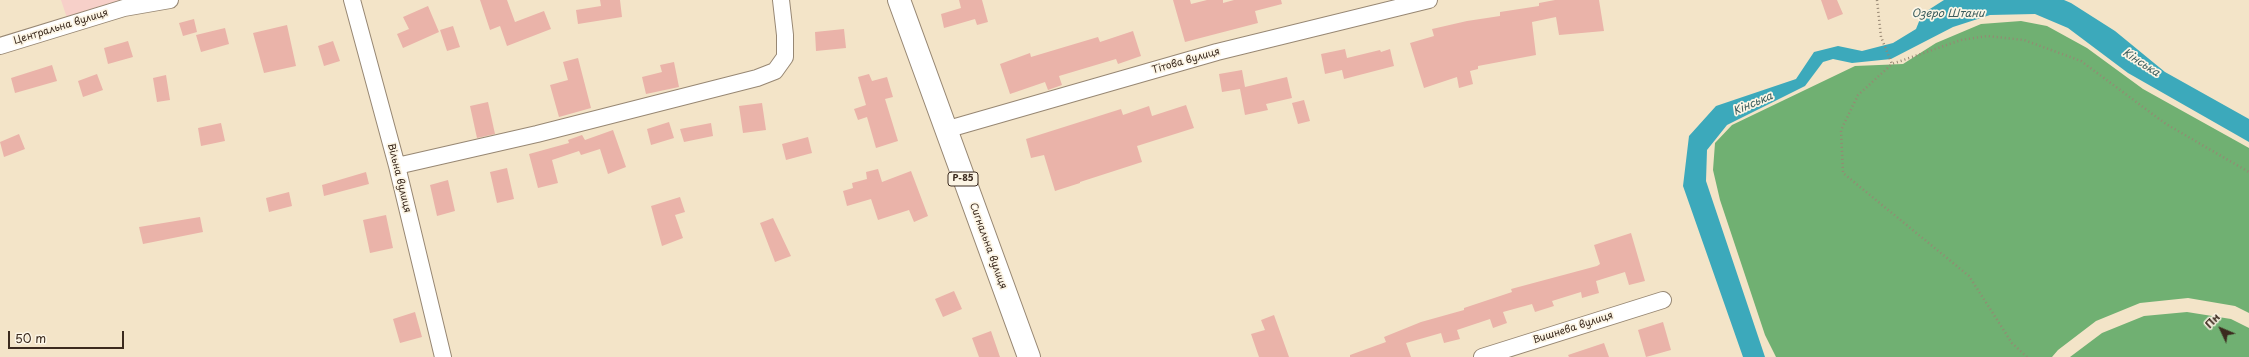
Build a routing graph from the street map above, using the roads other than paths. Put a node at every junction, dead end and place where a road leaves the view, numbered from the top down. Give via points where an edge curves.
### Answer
1 (170, 0) edge
2 (352, 0) edge
3 (781, 0) edge
4 (899, 0) edge
5 (1429, 0) edge
6 (0, 46) edge
7 (945, 130) junction
8 (397, 166) junction
9 (1663, 300) dead end
10 (443, 357) edge
11 (1029, 357) edge
12 (1482, 357) edge

1 - 6 street, Центральна вулиця via 124,8
2 - 8 street, Вільна вулиця
3 - 8 street via 786,35 785,57 775,71 757,78 552,130
4 - 7 main road, Сигнальна вулиця / Р-85
5 - 7 street, Тітова вулиця via 1217,52
7 - 11 main road, Сигнальна вулиця / Р-85
8 - 10 street, Вільна вулиця
9 - 12 street, Вишнева вулиця

